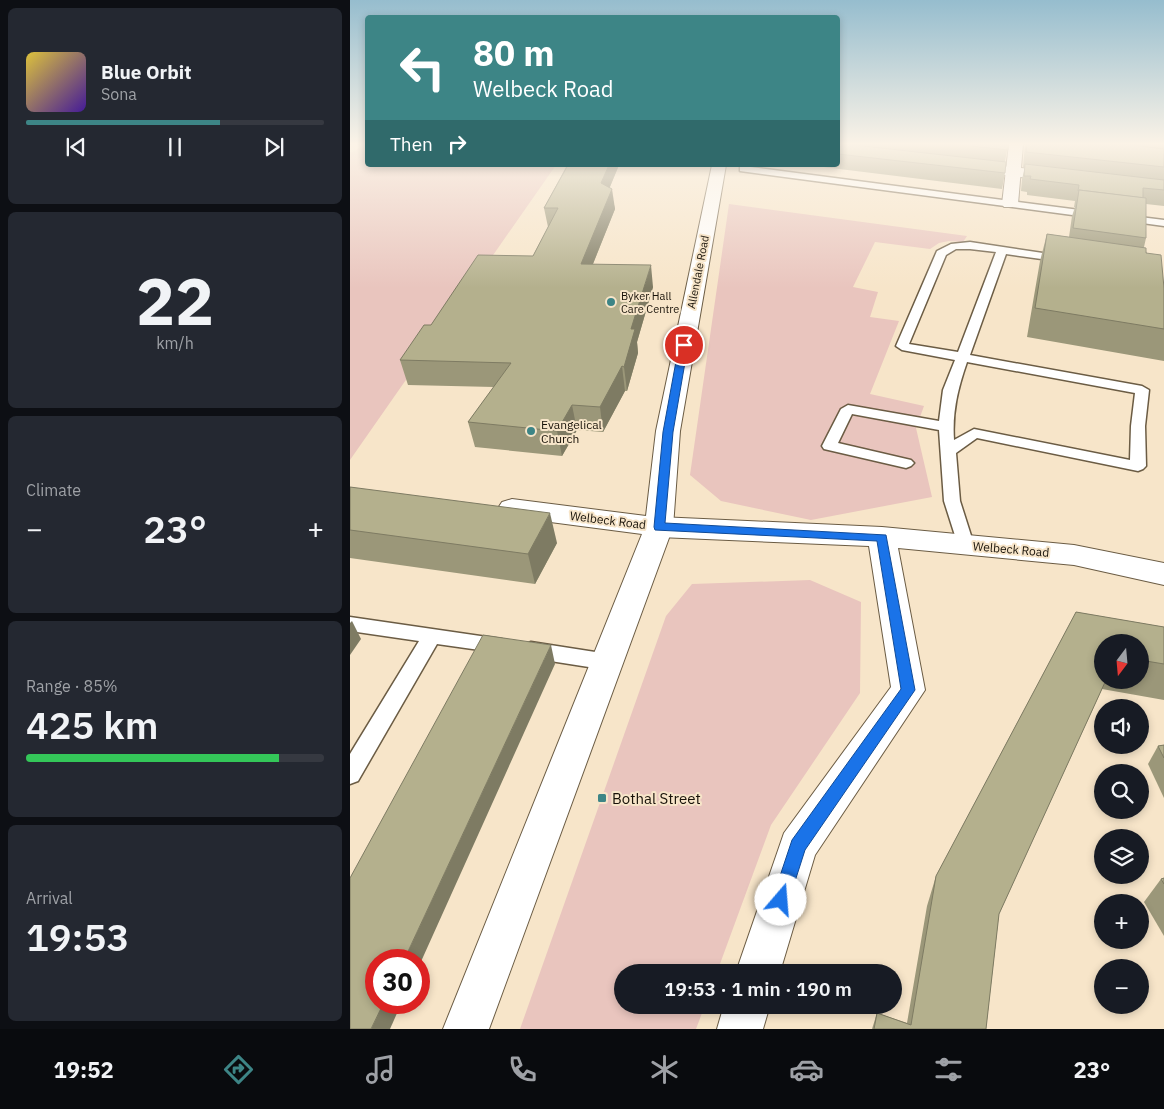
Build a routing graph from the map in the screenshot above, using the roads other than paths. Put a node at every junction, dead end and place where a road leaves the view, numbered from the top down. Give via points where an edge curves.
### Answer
1 (714, 192) edge
2 (919, 192) edge
3 (1011, 192) edge
4 (1010, 204) junction
5 (1164, 223) edge
6 (1002, 250) junction
7 (1078, 262) edge
8 (962, 356) junction
9 (946, 427) junction
10 (948, 451) junction
11 (906, 464) dead end
12 (484, 505) edge
13 (659, 527) junction
14 (882, 538) junction
15 (966, 545) junction
16 (1164, 574) edge
17 (350, 624) edge
18 (432, 636) junction
19 (608, 662) junction
20 (350, 774) edge
21 (761, 964) edge
22 (744, 1014) edge
23 (466, 1029) edge
24 (740, 1029) edge

1 - 13 main road, Allendale Road via 668,432
2 - 4 lane
3 - 4 main road
4 - 5 lane
6 - 7 lane
6 - 8 lane
6 - 8 lane via 962,245 946,248 941,253 902,346
8 - 9 lane via 950,390
8 - 10 lane via 1142,390 1138,466 974,433
9 - 10 lane
9 - 11 lane via 848,409 829,446
10 - 15 lane via 952,502
12 - 13 main road, Welbeck Road
13 - 14 main road, Welbeck Road
13 - 19 main road
14 - 15 main road, Welbeck Road
14 - 21 main road via 908,690 798,846
15 - 16 main road, Welbeck Road via 1074,555
17 - 18 lane
18 - 19 lane
18 - 20 lane
19 - 23 main road
22 - 24 main road

